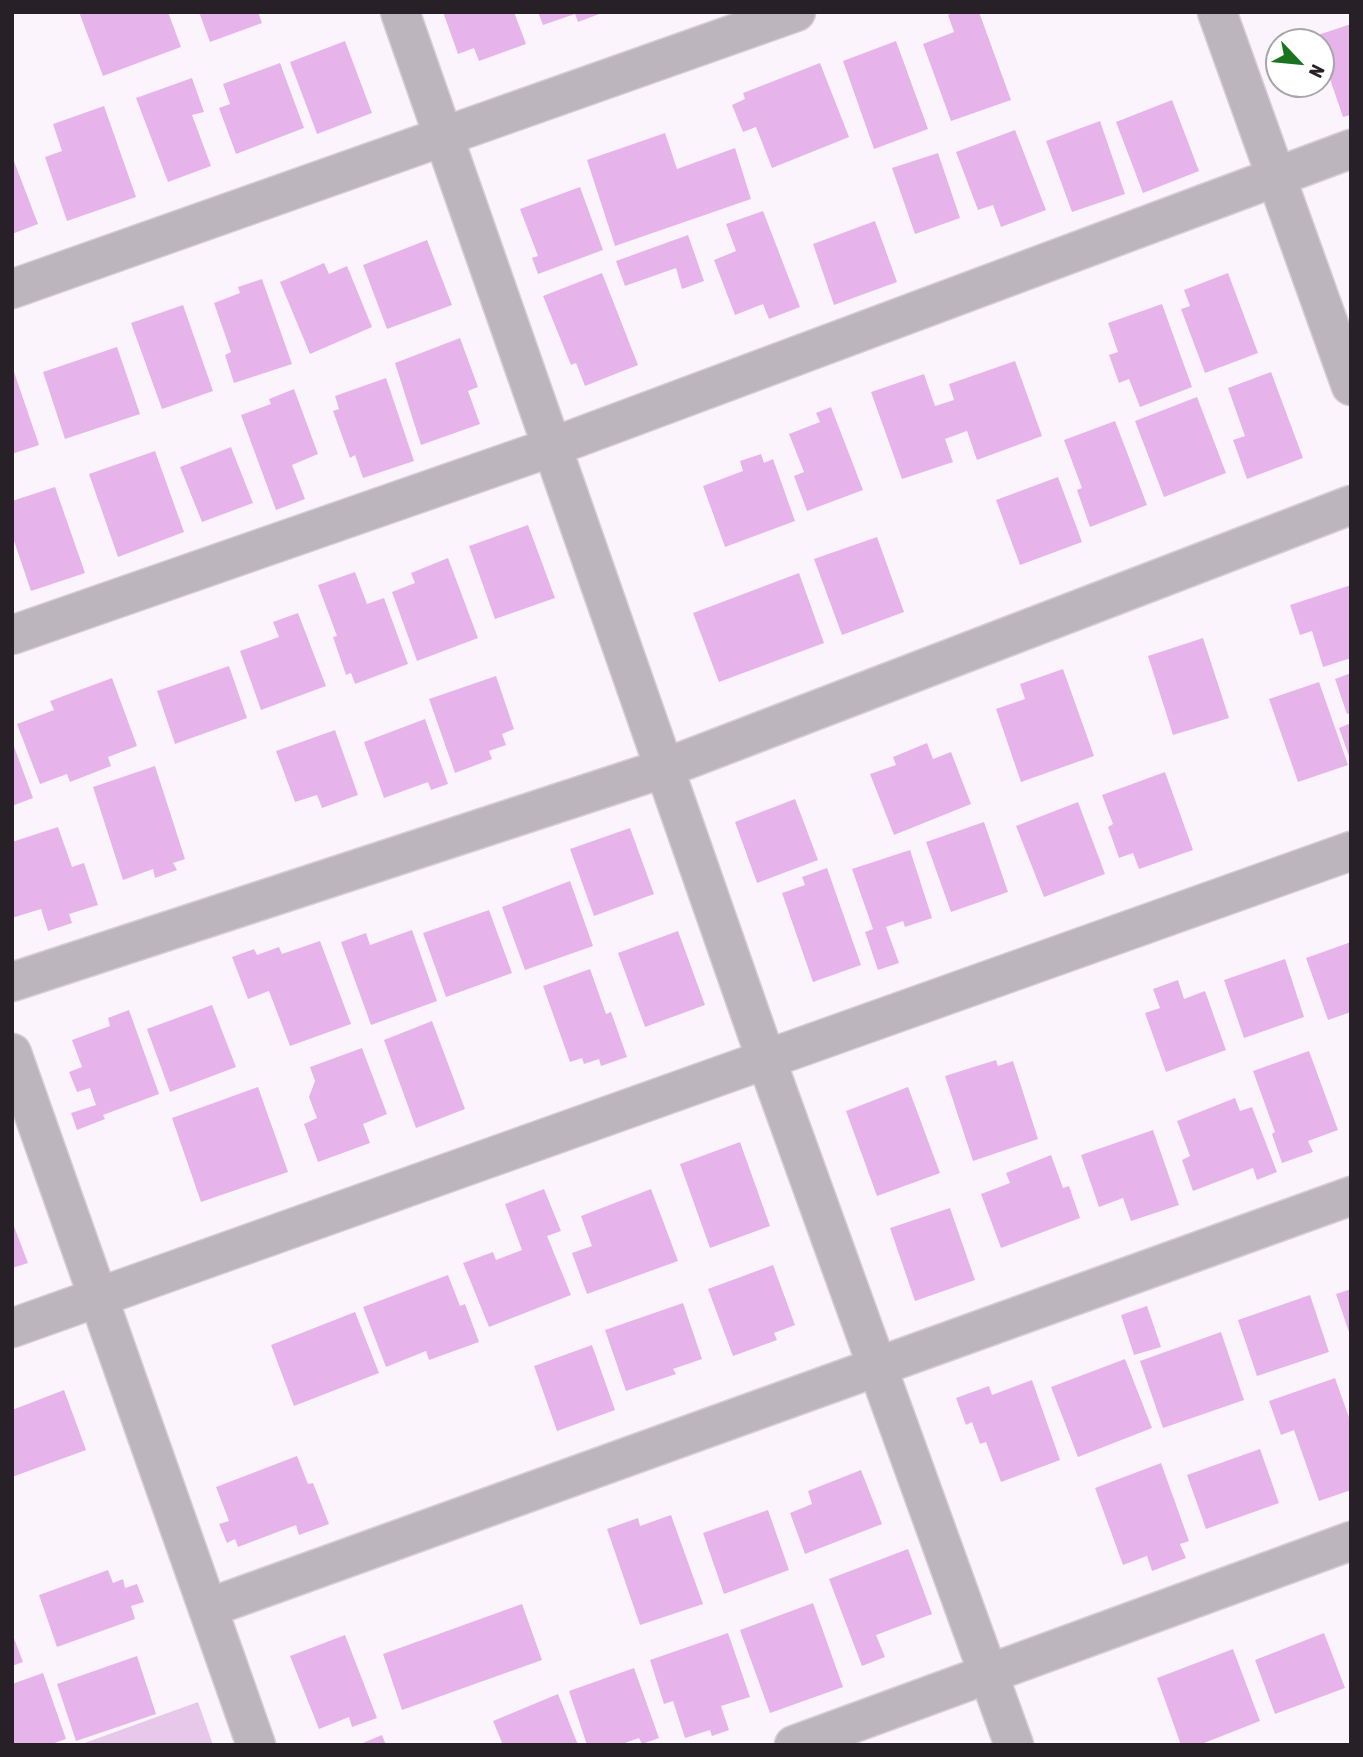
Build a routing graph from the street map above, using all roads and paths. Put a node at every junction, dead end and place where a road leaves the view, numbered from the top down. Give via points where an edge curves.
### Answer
1 (400, 12) edge
2 (796, 12) edge
3 (1217, 12) edge
4 (444, 138) junction
5 (1351, 149) edge
6 (1275, 176) junction
7 (12, 289) edge
8 (1351, 386) edge
9 (552, 447) junction
10 (1351, 505) edge
11 (12, 635) edge
12 (665, 768) junction
13 (1351, 851) edge
14 (12, 982) edge
15 (12, 1053) edge
16 (766, 1059) junction
17 (1351, 1196) edge
18 (97, 1298) junction
19 (12, 1328) edge
20 (878, 1368) junction
21 (1351, 1541) edge
22 (208, 1608) junction
23 (989, 1674) junction
24 (256, 1745) edge
25 (794, 1745) edge
26 (1014, 1745) edge

1 - 4 street
2 - 4 street
3 - 6 street
4 - 7 street
4 - 9 street
5 - 6 street
6 - 8 street
6 - 9 street
9 - 11 street
9 - 12 street
10 - 12 street
12 - 14 street
12 - 16 street
13 - 16 street
15 - 18 street
16 - 18 street
16 - 20 street
17 - 20 street
18 - 19 street
18 - 22 street
20 - 22 street
20 - 23 street
21 - 23 street
22 - 24 street
23 - 25 street
23 - 26 street

